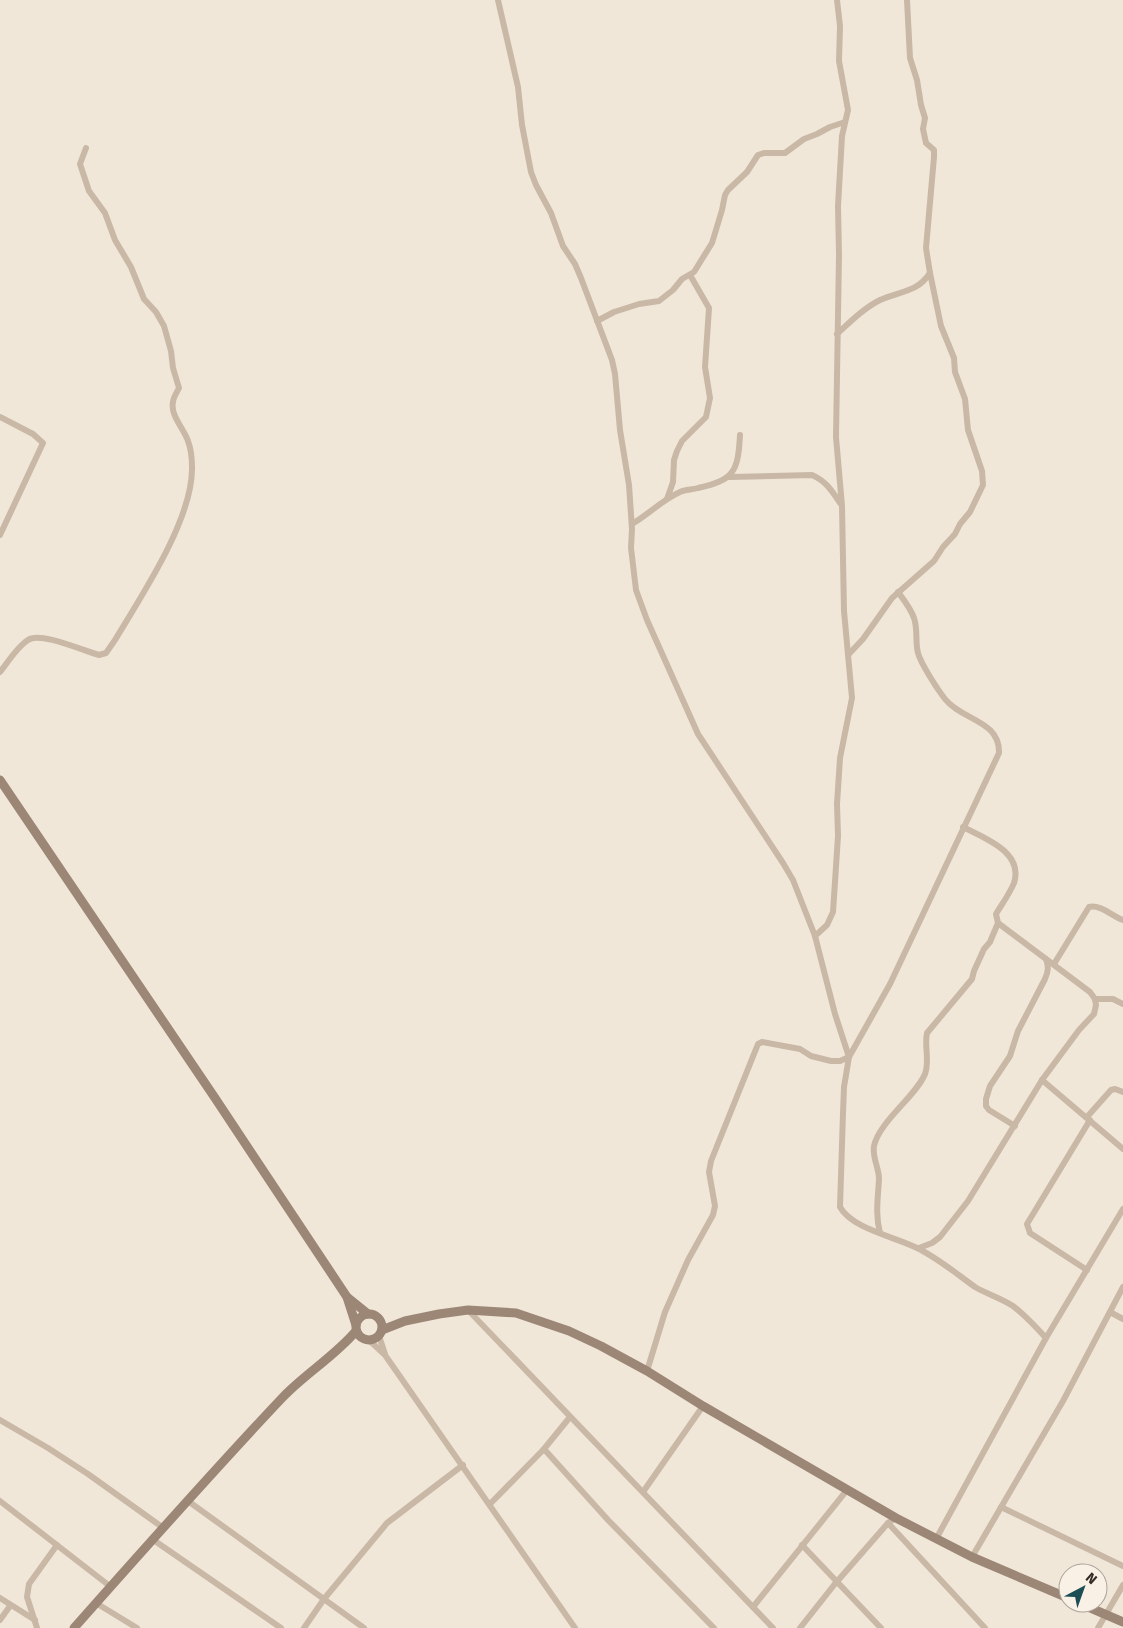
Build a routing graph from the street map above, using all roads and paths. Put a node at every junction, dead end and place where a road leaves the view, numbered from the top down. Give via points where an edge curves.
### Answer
1 (498, 0) edge
2 (837, 0) edge
3 (907, 0) edge
4 (845, 122) junction
5 (86, 148) dead end
6 (930, 273) junction
7 (690, 275) junction
8 (597, 321) junction
9 (837, 334) junction
10 (0, 418) edge
11 (740, 435) dead end
12 (730, 477) junction
13 (667, 499) junction
14 (842, 506) junction
15 (632, 524) junction
16 (0, 535) edge
17 (898, 592) junction
18 (848, 656) junction
19 (0, 672) edge
20 (0, 780) edge
21 (963, 827) junction
22 (1123, 920) edge
23 (998, 923) junction
24 (815, 936) junction
25 (1046, 958) junction
26 (1054, 964) junction
27 (1095, 999) junction
28 (1123, 1004) edge
29 (849, 1057) junction
30 (1042, 1080) junction
31 (1123, 1092) edge
32 (1089, 1119) junction
33 (1015, 1126) junction
34 (1123, 1149) edge
35 (1123, 1209) edge
36 (880, 1232) junction
37 (919, 1248) junction
38 (1087, 1270) junction
39 (1123, 1287) edge
40 (347, 1297) junction
41 (468, 1310) junction
42 (1110, 1312) junction
43 (368, 1314) junction
44 (379, 1319) junction
45 (1123, 1319) edge
46 (405, 1321) junction
47 (356, 1328) junction
48 (381, 1333) junction
49 (1046, 1338) junction
50 (367, 1340) junction
51 (343, 1346) junction
52 (385, 1355) junction
53 (647, 1371) junction
54 (703, 1406) junction
55 (570, 1416) junction
56 (0, 1420) edge
57 (544, 1449) junction
58 (463, 1465) junction
59 (846, 1490) junction
60 (642, 1492) junction
61 (0, 1501) edge
62 (188, 1501) junction
63 (490, 1504) junction
64 (1002, 1507) junction
65 (892, 1520) junction
66 (162, 1528) junction
67 (152, 1539) junction
68 (936, 1539) junction
69 (57, 1545) junction
70 (802, 1545) junction
71 (972, 1557) junction
72 (1123, 1566) edge
73 (837, 1582) junction
74 (1123, 1585) edge
75 (111, 1587) junction
76 (1058, 1594) edge
77 (0, 1598) edge
78 (324, 1599) junction
79 (96, 1603) junction
80 (10, 1606) junction
81 (753, 1607) junction
82 (1102, 1613) edge
83 (1106, 1615) junction
84 (0, 1620) edge
85 (35, 1620) junction
86 (1123, 1622) edge
87 (37, 1628) edge
88 (74, 1628) edge
89 (137, 1628) edge
90 (281, 1628) edge
91 (304, 1628) edge
92 (364, 1628) edge
93 (575, 1628) edge
94 (714, 1628) edge
95 (773, 1628) edge
96 (800, 1628) edge
97 (880, 1628) edge
98 (984, 1628) edge
99 (1098, 1628) edge

1 - 8 street via 518,87 531,172 563,246 578,271
2 - 4 street via 839,61 848,110
3 - 6 street via 910,58 918,80 926,143 934,150 926,248
4 - 7 street via 804,139 785,153 758,155 747,172 724,195 712,243
4 - 9 street via 838,206
5 - 19 street via 80,164 89,191 105,213 118,247 136,276 138,288 156,312 169,340 179,388 172,402 188,440 191,484 166,552 106,653 99,655 48,638 33,637 26,640
6 - 9 street via 920,285 880,300
6 - 17 street via 964,398 968,430 982,471 983,485 970,512 934,561
7 - 8 street via 660,301 639,304
7 - 13 street via 709,308 705,367 710,398 706,417 682,441 677,451
8 - 15 street via 615,374
9 - 14 street via 836,438
10 - 16 street via 33,434 43,443
11 - 12 street
12 - 13 street via 707,486 682,490
12 - 14 street via 812,474 828,485
13 - 15 street
14 - 18 street
15 - 24 street via 636,590 646,620 698,734 793,880
17 - 18 street
17 - 21 street via 915,619 918,653 946,700 986,726 999,743 999,753
18 - 24 street via 852,698 840,758 833,912 827,925
20 - 40 main road
21 - 23 street via 1000,846 1013,863 1014,883 996,914
21 - 29 street via 890,984
22 - 26 street via 1100,908 1088,907
23 - 25 street
23 - 36 street via 972,979 927,1033 924,1077 894,1113 874,1146 879,1174 877,1220
24 - 29 street
25 - 26 street
25 - 33 street via 1048,971 1045,979 1018,1031 1010,1056 990,1086 986,1100 989,1110
26 - 27 street
27 - 28 street via 1113,999
27 - 30 street via 1094,1014
29 - 36 street via 842,1113 840,1207 857,1223
29 - 53 street via 831,1061 800,1049 758,1044 711,1161 713,1215 665,1312
30 - 32 street
30 - 33 street
31 - 32 street via 1111,1090
32 - 34 street
32 - 38 street via 1027,1224 1030,1233
33 - 37 street via 968,1201 940,1237
35 - 38 street
36 - 37 street
37 - 49 street via 977,1288 1013,1307
38 - 49 street
39 - 42 street
40 - 43 main road
40 - 47 main road
41 - 46 main road
41 - 53 main road via 516,1313 569,1331
41 - 55 street
42 - 45 street
42 - 64 street
43 - 44 main road
43 - 47 main road via 360,1318
44 - 46 main road
44 - 48 main road
46 - 48 main road
47 - 50 main road via 359,1336
47 - 51 main road
48 - 50 main road
48 - 52 street
49 - 68 street
50 - 51 main road
50 - 52 street
51 - 62 main road via 299,1381
52 - 58 street
53 - 54 main road
54 - 59 main road
54 - 60 street
55 - 57 street
55 - 60 street
56 - 66 street via 88,1474
57 - 63 street
57 - 94 street
58 - 63 street
58 - 78 street via 386,1524
59 - 65 main road
59 - 70 street
60 - 81 street
61 - 69 street
62 - 66 main road
62 - 78 street
63 - 93 street
64 - 71 street
64 - 72 street
65 - 68 main road
65 - 73 street
65 - 98 street
66 - 67 main road
67 - 75 main road
67 - 90 street
68 - 71 main road
69 - 75 street
69 - 85 street via 30,1584 27,1597
70 - 73 street
70 - 81 street
71 - 76 main road
73 - 96 street
73 - 97 street
74 - 83 street
75 - 79 main road
77 - 80 street
78 - 91 street
78 - 92 street
79 - 88 main road
79 - 89 street
80 - 84 street
80 - 85 street
81 - 95 street
82 - 83 main road
83 - 86 main road
83 - 99 street
85 - 87 street

